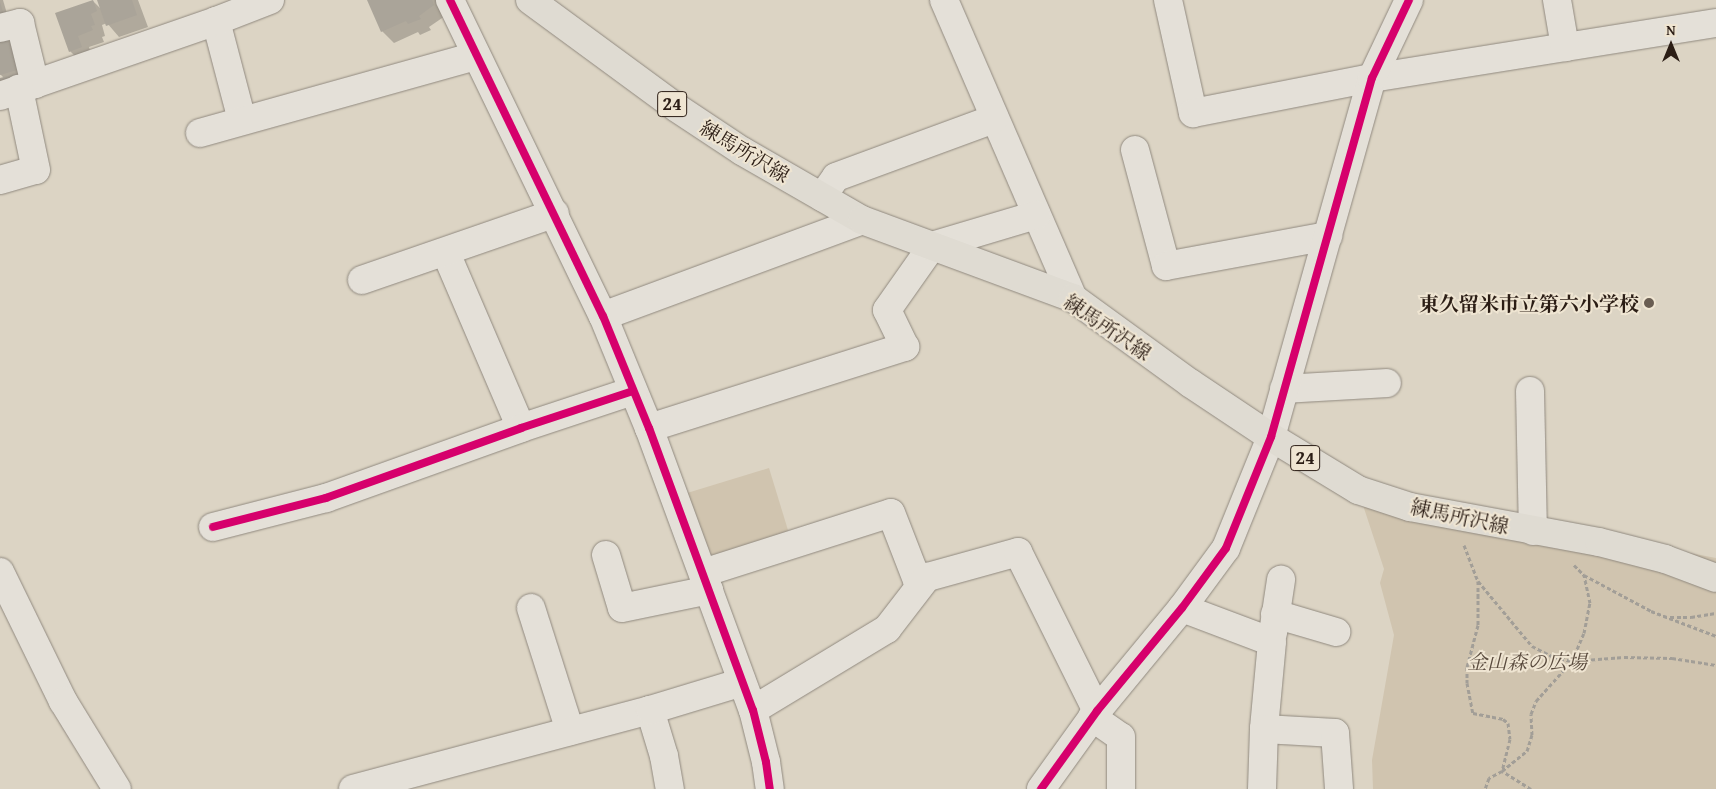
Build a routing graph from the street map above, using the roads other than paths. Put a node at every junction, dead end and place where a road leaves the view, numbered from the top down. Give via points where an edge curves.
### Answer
1 (270, 0) edge
2 (450, 0) edge
3 (530, 0) edge
4 (944, 0) edge
5 (1168, 0) edge
6 (1409, 0) edge
7 (1557, 0) edge
8 (216, 21) junction
9 (1716, 23) edge
10 (0, 28) edge
11 (1565, 47) junction
12 (475, 56) junction
13 (1372, 78) junction
14 (18, 90) edge
15 (994, 119) junction
16 (242, 120) junction
17 (200, 133) dead end
18 (1135, 150) dead end
19 (0, 180) edge
20 (822, 197) junction
21 (555, 213) junction
22 (1036, 215) junction
23 (862, 220) junction
24 (1328, 236) junction
25 (932, 246) junction
26 (446, 253) junction
27 (362, 280) dead end
28 (1073, 298) junction
29 (603, 316) junction
30 (1387, 383) dead end
31 (1284, 389) junction
32 (633, 391) junction
33 (1530, 391) dead end
34 (521, 428) junction
35 (649, 428) junction
36 (1270, 437) junction
37 (213, 527) dead end
38 (1533, 531) junction
39 (606, 555) dead end
40 (1, 575) edge
41 (927, 577) junction
42 (1716, 578) edge
43 (1281, 580) dead end
44 (706, 581) junction
45 (531, 608) dead end
46 (1182, 608) junction
47 (1275, 614) junction
48 (1336, 632) dead end
49 (1272, 642) junction
50 (742, 682) junction
51 (650, 710) junction
52 (753, 710) junction
53 (1094, 714) junction
54 (1264, 729) junction
55 (570, 731) junction
56 (116, 789) edge
57 (353, 789) edge
58 (670, 789) edge
59 (770, 789) edge
60 (1042, 789) edge
61 (1121, 789) edge
62 (1262, 789) edge
63 (1339, 789) edge

1 - 8 street
2 - 12 street
3 - 20 main road, 練馬所沢線 / 24 via 677,108 742,151
4 - 15 street
5 - 13 street via 1193,113
6 - 13 street
7 - 11 street
8 - 14 street
8 - 16 street
9 - 11 street
10 - 14 street via 20,22
11 - 13 street
12 - 16 street
12 - 21 street
13 - 24 street
14 - 19 street via 36,170
15 - 20 street via 836,177
15 - 22 street
16 - 17 street
18 - 24 street via 1166,266
20 - 23 main road, 練馬所沢線 / 24
21 - 26 street
21 - 29 street
22 - 25 street
22 - 28 street
23 - 25 main road, 練馬所沢線 / 24
23 - 29 street
24 - 31 street
25 - 28 main road, 練馬所沢線 / 24
25 - 35 street via 887,310 904,347
26 - 27 street
26 - 34 street
28 - 36 main road, 練馬所沢線 / 24
29 - 32 street
30 - 31 street
31 - 36 street
32 - 34 street
32 - 35 street
33 - 38 street
34 - 37 street via 326,498
35 - 44 street
36 - 38 main road, 練馬所沢線 / 24 via 1358,490 1410,507
36 - 46 street via 1226,548
38 - 42 main road, 練馬所沢線 / 24 via 1599,542 1665,559
39 - 44 street via 622,608
40 - 56 street via 63,701
41 - 44 street via 917,580 891,514
41 - 52 street via 887,629
41 - 53 street via 1018,552
43 - 47 street
44 - 50 street
45 - 55 street
46 - 49 street
46 - 53 street
47 - 48 street
47 - 49 street
49 - 54 street
50 - 51 street
50 - 52 street
51 - 55 street
51 - 58 street
52 - 59 street
53 - 60 street
53 - 61 street via 1121,737
54 - 62 street
54 - 63 street via 1335,733
55 - 57 street

